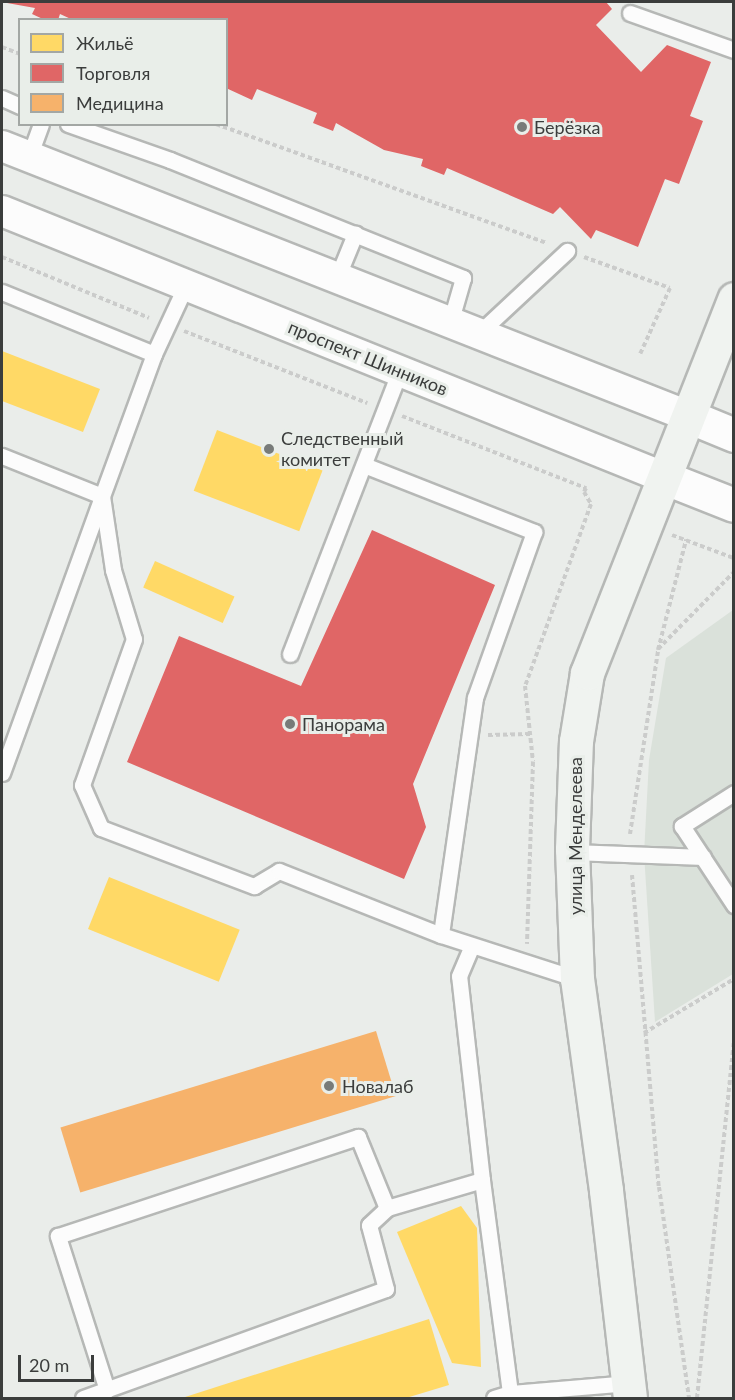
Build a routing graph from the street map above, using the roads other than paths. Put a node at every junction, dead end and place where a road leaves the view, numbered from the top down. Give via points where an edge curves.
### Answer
1 (630, 13) dead end
2 (734, 50) edge
3 (2, 98) edge
4 (18, 105) edge
5 (40, 126) edge
6 (74, 126) edge
7 (15, 152) edge
8 (2, 211) edge
9 (355, 234) junction
10 (567, 251) road end
11 (337, 278) junction
12 (186, 285) junction
13 (2, 292) edge
14 (734, 299) edge
15 (450, 323) junction
16 (478, 334) junction
17 (154, 354) junction
18 (400, 371) junction
19 (688, 416) junction
20 (734, 435) edge
21 (2, 456) edge
22 (364, 465) junction
23 (663, 477) junction
24 (102, 496) junction
25 (734, 505) edge
26 (290, 654) dead end
27 (2, 772) edge
28 (734, 793) edge
29 (573, 852) junction
30 (703, 857) junction
31 (734, 905) edge
32 (441, 935) junction
33 (472, 946) junction
34 (577, 979) junction
35 (482, 1179) junction
36 (387, 1208) junction
37 (108, 1390) junction
38 (629, 1391) edge
39 (510, 1393) junction
40 (83, 1398) edge
41 (494, 1398) edge

1 - 2 lane
3 - 4 lane
5 - 7 lane
6 - 9 lane
7 - 11 street
8 - 12 street, проспект Шинников
9 - 11 lane
9 - 15 lane via 463,278
10 - 16 lane
11 - 15 street
12 - 17 lane
12 - 18 street, проспект Шинников
13 - 17 lane
14 - 19 main road, улица Менделеева
15 - 16 street
16 - 19 street
17 - 24 lane
18 - 22 lane
18 - 23 street, проспект Шинников
19 - 20 street
19 - 23 main road, улица Менделеева
21 - 24 lane
22 - 26 lane
22 - 32 lane via 534,532 475,698
23 - 25 street, проспект Шинников
23 - 29 main road, улица Менделеева via 587,673 574,760
24 - 27 lane
24 - 32 lane via 113,570 134,639 82,785 101,828 254,886 279,871
28 - 30 lane via 682,826
29 - 30 lane
29 - 34 main road, улица Менделеева
30 - 31 lane
32 - 33 lane
33 - 34 lane
33 - 35 lane via 459,976
34 - 38 main road, улица Менделеева
35 - 36 lane
35 - 39 lane
36 - 37 lane via 369,1226 386,1290
36 - 37 lane via 358,1137 58,1236
37 - 40 lane
38 - 39 lane
39 - 41 lane

